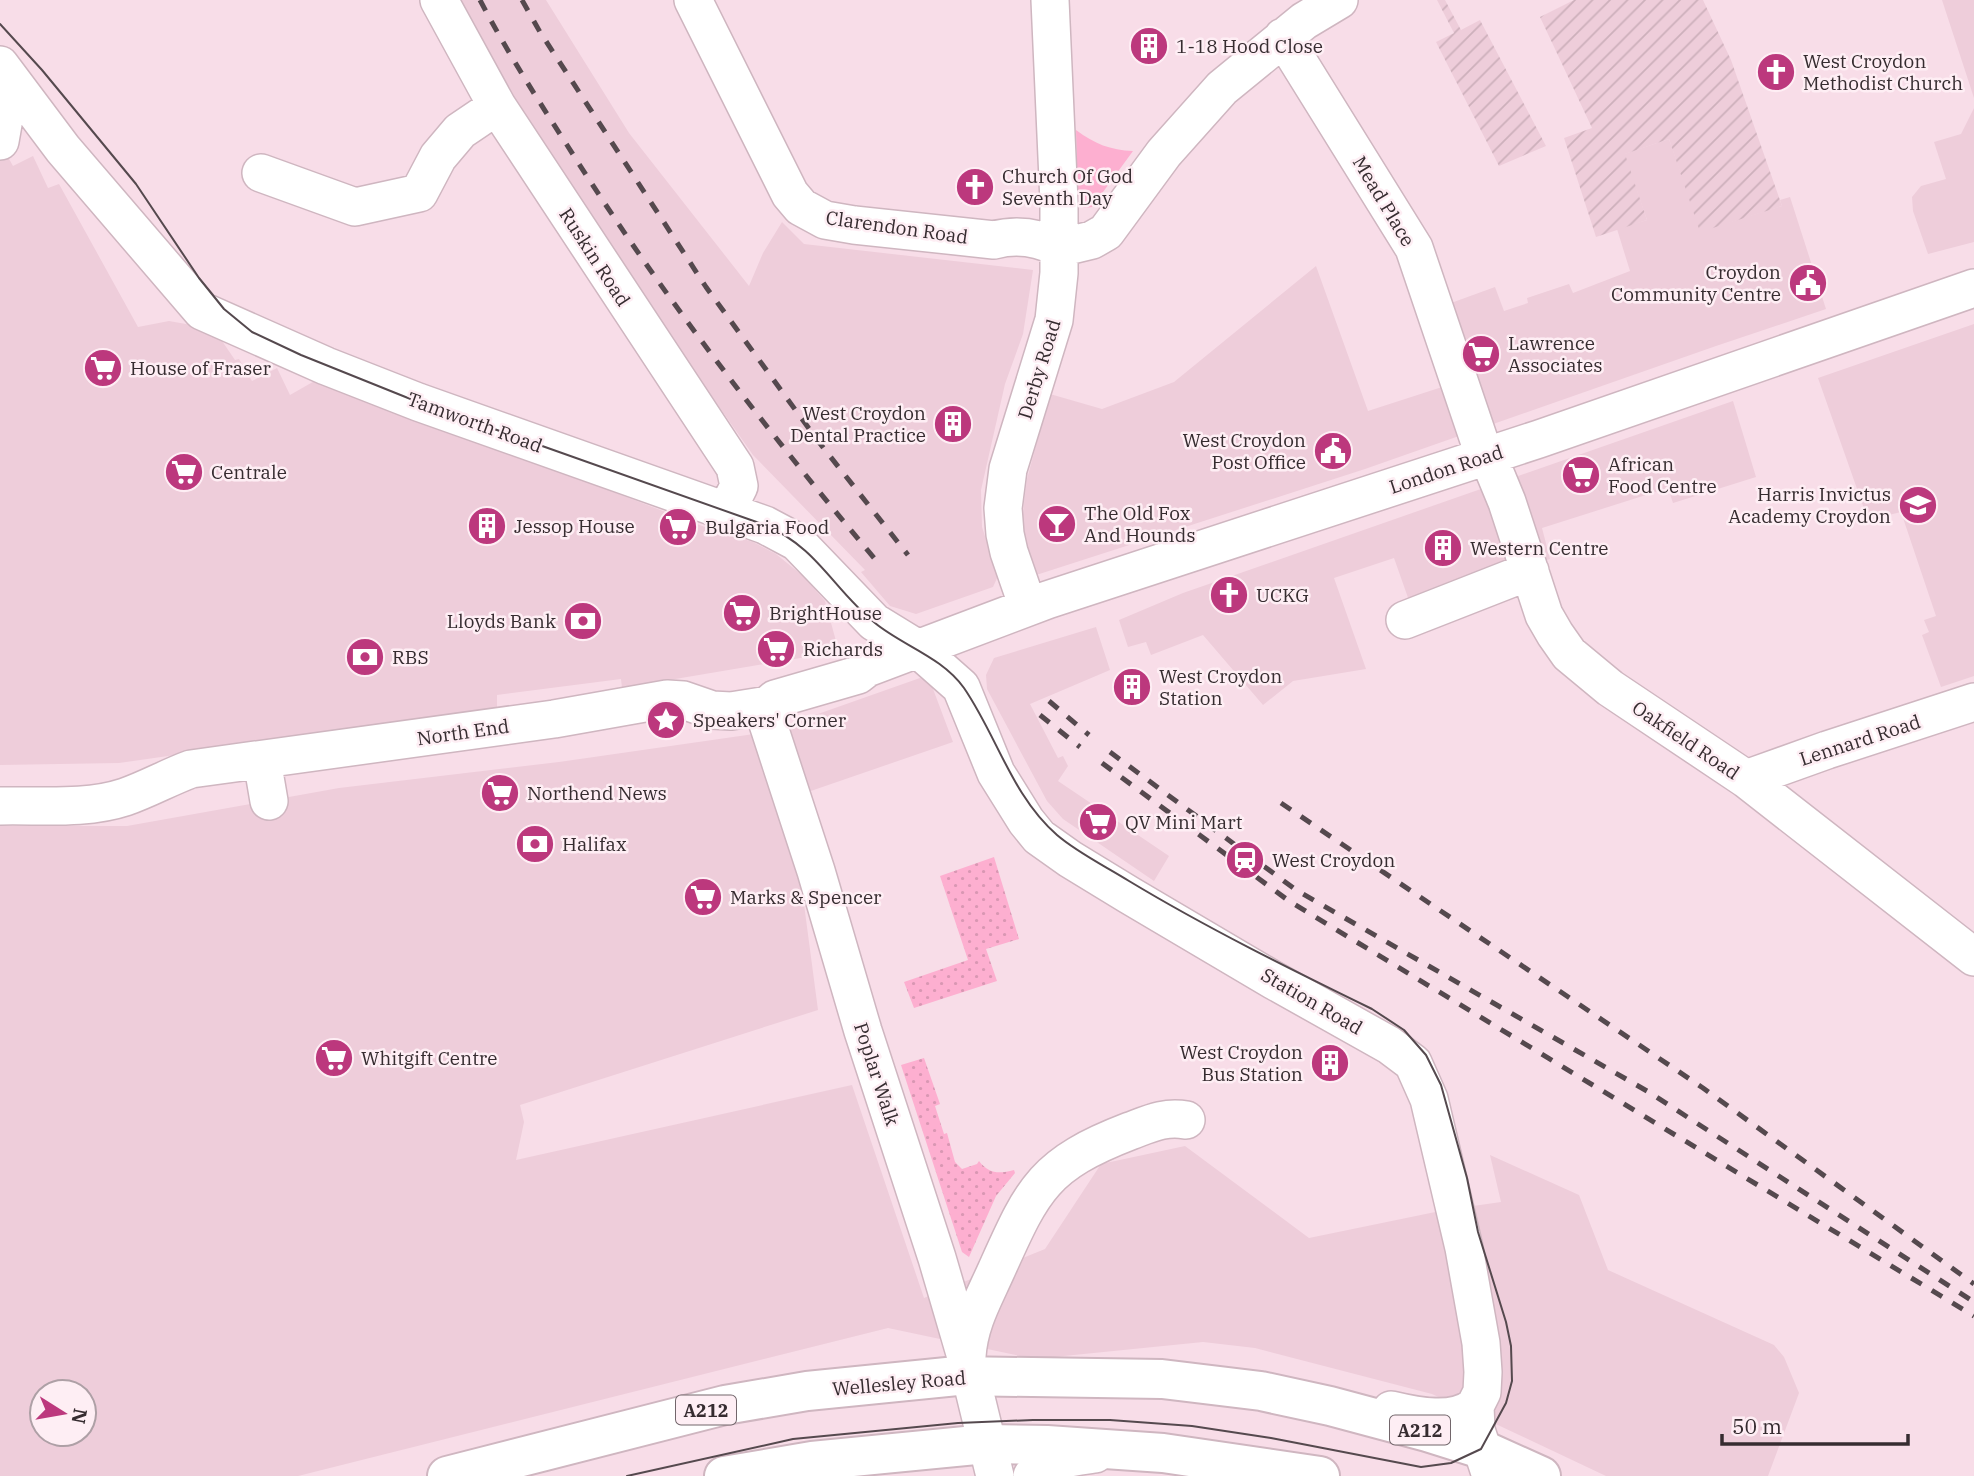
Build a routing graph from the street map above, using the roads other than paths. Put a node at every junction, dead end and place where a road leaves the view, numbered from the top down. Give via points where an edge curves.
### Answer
1 (439, 0) edge
2 (693, 0) edge
3 (1050, 0) edge
4 (1339, 0) edge
5 (1293, 19) edge
6 (0, 65) edge
7 (0, 72) edge
8 (497, 106) junction
9 (0, 142) edge
10 (63, 149) junction
11 (261, 173) dead end
12 (1059, 248) junction
13 (1974, 288) edge
14 (1488, 456) junction
15 (726, 512) junction
16 (1530, 571) junction
17 (1028, 607) junction
18 (1405, 620) dead end
19 (918, 649) junction
20 (1974, 702) edge
21 (768, 705) junction
22 (261, 760) junction
23 (1746, 779) junction
24 (269, 801) dead end
25 (0, 806) edge
26 (1974, 957) edge
27 (1186, 1120) dead end
28 (969, 1366) junction
29 (1475, 1406) junction
30 (1358, 1413) junction
31 (1114, 1451) junction
32 (991, 1460) edge
33 (1486, 1462) edge
34 (447, 1476) edge
35 (723, 1476) edge
36 (1032, 1476) edge
37 (1320, 1476) edge
38 (1541, 1476) edge

1 - 8 street, Ruskin Road
2 - 12 street, Clarendon Road via 790,194 801,207 825,220 854,225 994,240 1037,238
3 - 12 street, Derby Road
4 - 5 street
5 - 12 street via 1164,153 1106,232
5 - 14 street, Mead Place via 1413,248
6 - 10 street, Tamworth Road
7 - 9 street via 6,107
8 - 11 street via 460,131 438,157 419,193 355,207 299,199
8 - 15 street, Ruskin Road via 735,467 739,486
9 - 10 street
10 - 15 street, Tamworth Road via 202,311 418,402
12 - 17 street, Derby Road via 1055,320 1008,469 1003,508 1009,552
13 - 14 street, London Road
14 - 16 street, Oakfield Road
14 - 17 street, London Road
15 - 19 street, Tamworth Road via 797,541 874,622
16 - 18 street
16 - 23 street, Oakfield Road via 1545,615 1569,654 1610,688
17 - 19 street, London Road
19 - 21 street, North End
19 - 29 street, Station Road via 961,687 996,773 1039,837 1413,1063 1429,1099 1464,1248 1481,1343 1482,1392
20 - 23 street, Lennard Road
21 - 22 street, North End via 712,710 667,699
21 - 28 street, Poplar Walk via 767,721
22 - 24 street
22 - 25 street, North End via 191,769 127,796 94,804
23 - 26 street, Oakfield Road
27 - 28 street via 1168,1118 1098,1144 1069,1159 1039,1186 976,1311 969,1333
28 - 30 main road, Wellesley Road / A212 via 1187,1381 1261,1391
28 - 32 street, Poplar Walk
28 - 34 main road, Wellesley Road / A212 via 711,1408
29 - 30 street, Wellesley Road via 1441,1416 1376,1408
29 - 33 street, Station Road via 1476,1430
30 - 33 main road, Wellesley Road / A212
31 - 32 main road via 1047,1445
31 - 36 street via 1055,1462
31 - 37 main road via 1204,1458
32 - 35 main road via 812,1461
33 - 38 main road, Wellesley Road / A212

